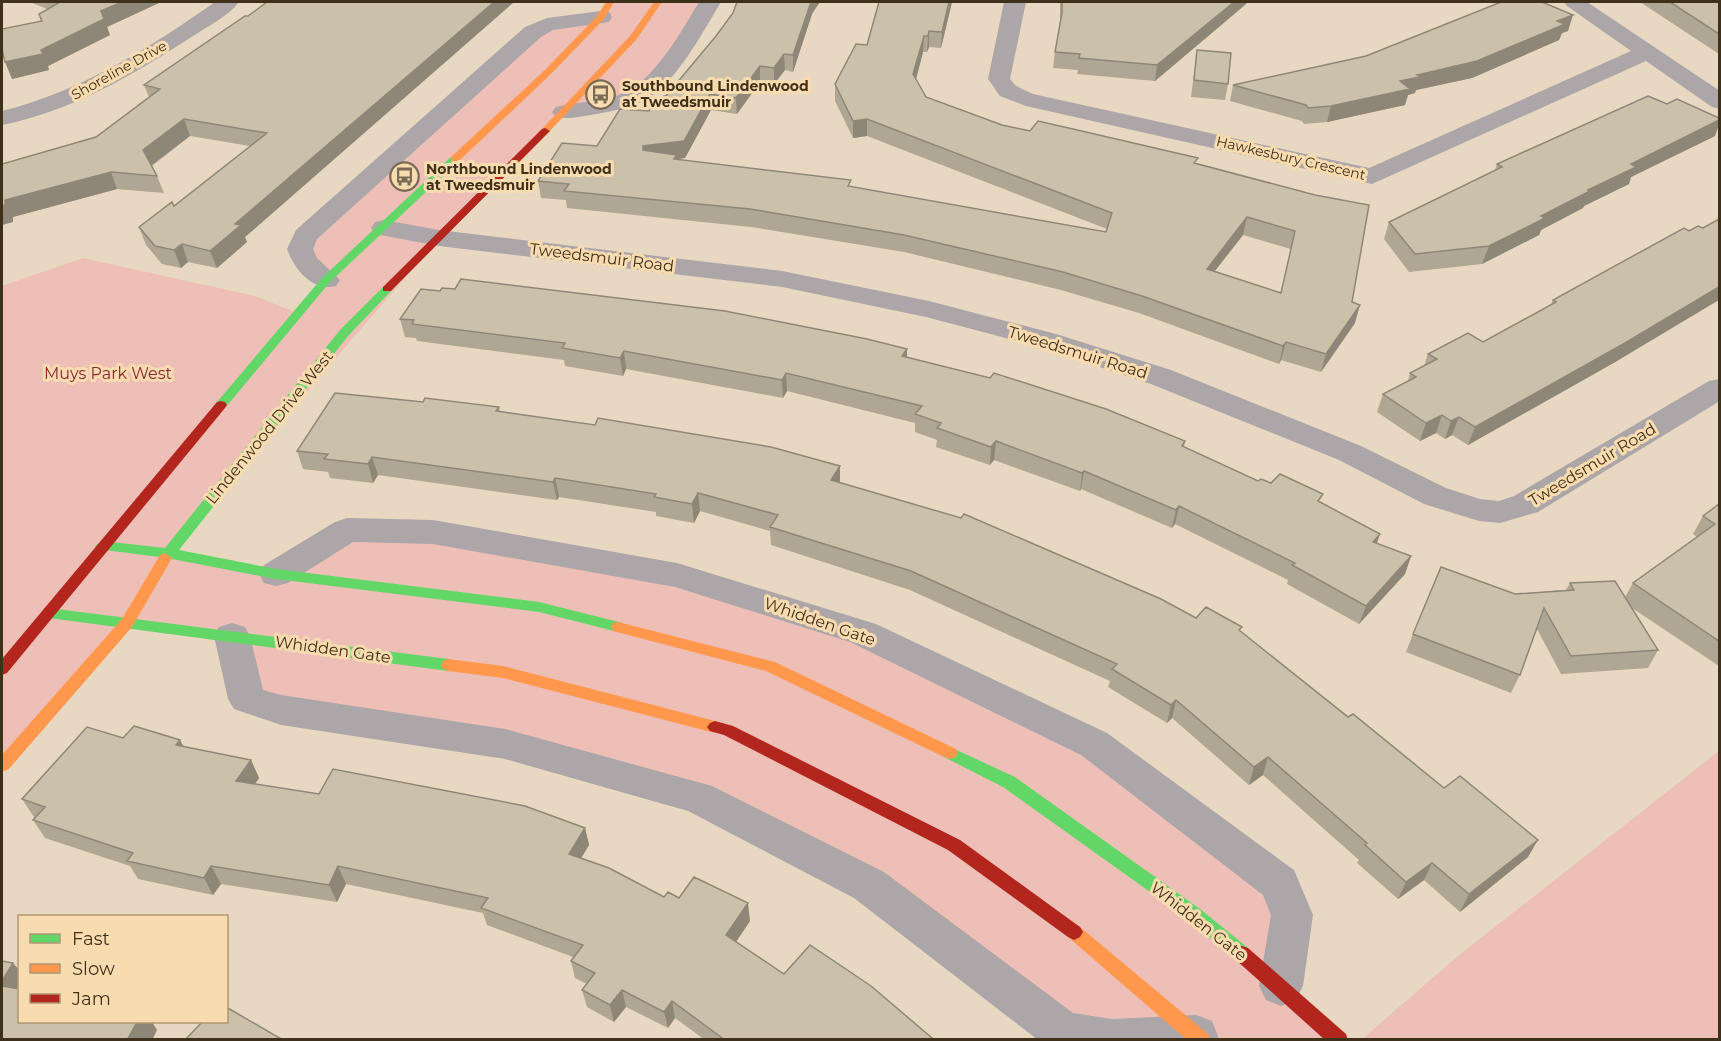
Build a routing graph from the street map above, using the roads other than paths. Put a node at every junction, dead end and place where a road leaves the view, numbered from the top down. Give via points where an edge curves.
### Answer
1 (228, 2) edge
2 (658, 2) edge
3 (710, 2) edge
4 (1015, 2) edge
5 (1574, 2) edge
6 (605, 9) edge
7 (1648, 52) junction
8 (1719, 102) edge
9 (564, 112) junction
10 (2, 118) edge
11 (384, 228) junction
12 (439, 238) junction
13 (326, 280) junction
14 (1719, 388) edge
15 (102, 546) junction
16 (168, 553) junction
17 (276, 574) junction
18 (49, 613) junction
19 (127, 623) junction
20 (232, 636) junction
21 (2, 669) edge
22 (2, 765) edge
23 (1281, 986) junction
24 (1198, 1038) edge
25 (1111, 1040) edge
26 (1339, 1040) edge

1 - 10 street, Shoreline Drive via 143,60 95,87
2 - 9 street, Lindenwood Drive West via 633,38
3 - 9 street via 692,33 639,95
4 - 7 street, Hawkesbury Crescent via 999,79 1008,91 1026,99 1372,176
5 - 7 street
6 - 11 street via 549,71
6 - 13 street via 547,24 533,32 305,236 300,249 305,262
7 - 8 street
9 - 12 street, Lindenwood Drive West
11 - 12 street, Tweedsmuir Road
11 - 13 street
12 - 14 street, Tweedsmuir Road via 782,279 940,312 1046,340 1161,377 1350,453 1435,496 1479,510 1500,512 1526,504
12 - 16 street, Lindenwood Drive West via 344,333
13 - 15 street
15 - 16 street, Whidden Gate
15 - 18 street
16 - 17 street, Whidden Gate
16 - 19 street, Lindenwood Drive West
17 - 23 street, Whidden Gate via 539,606 770,666 1009,782 1194,914
17 - 23 street, Whidden Gate via 347,530 433,532 677,575 863,633 1094,744 1279,883 1292,915
18 - 19 street, Whidden Gate
18 - 21 street
19 - 20 street, Whidden Gate
19 - 22 street, Lindenwood Drive West
20 - 24 street, Whidden Gate via 503,672 728,730 954,845 1085,940
20 - 25 street, Whidden Gate via 247,699 281,710 505,744 698,798 869,885 1063,1032
23 - 26 street, Whidden Gate
24 - 25 street, Whidden Gate

